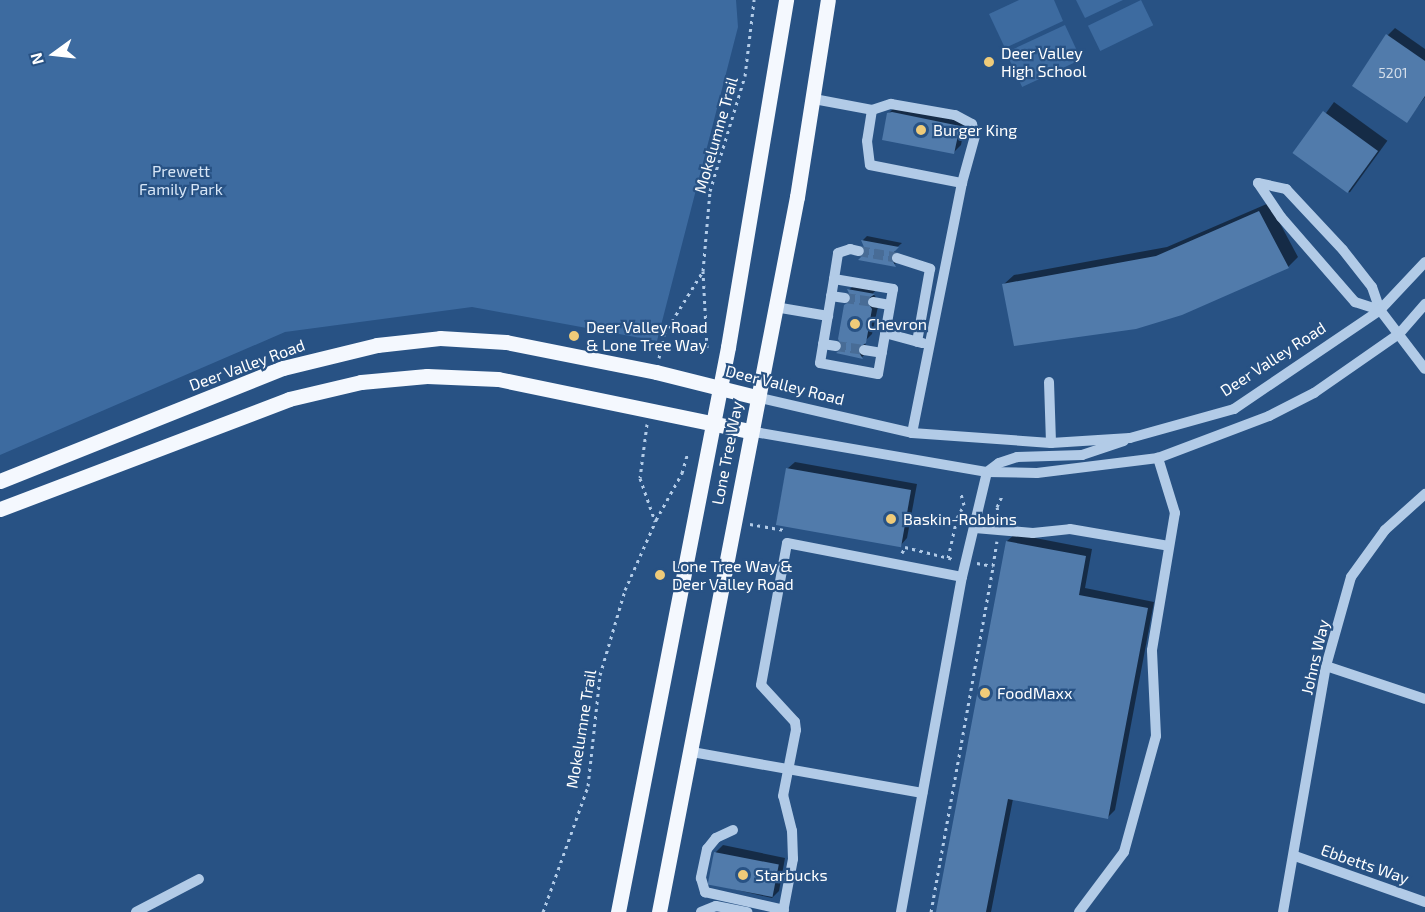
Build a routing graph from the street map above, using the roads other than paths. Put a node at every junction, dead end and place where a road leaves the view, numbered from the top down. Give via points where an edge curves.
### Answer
1 (786, 0) edge
2 (828, 0) edge
3 (814, 99) junction
4 (872, 110) junction
5 (962, 183) junction
6 (859, 251) tunnel mouth
7 (897, 258) tunnel mouth
8 (1425, 262) edge
9 (834, 279) junction
10 (831, 296) junction
11 (845, 298) tunnel mouth
12 (873, 302) tunnel mouth
13 (1425, 304) edge
14 (890, 305) junction
15 (774, 307) junction
16 (1380, 310) junction
17 (828, 316) junction
18 (885, 333) junction
19 (1399, 334) junction
20 (917, 342) junction
21 (823, 344) junction
22 (930, 345) junction
23 (836, 346) tunnel mouth
24 (864, 350) tunnel mouth
25 (882, 353) junction
26 (1425, 369) edge
27 (1049, 382) dead end
28 (720, 388) junction
29 (756, 397) junction
30 (712, 423) junction
31 (749, 431) junction
32 (912, 433) junction
33 (1130, 438) junction
34 (1051, 443) junction
35 (1158, 458) junction
36 (987, 472) junction
37 (0, 481) edge
38 (1425, 494) edge
39 (0, 509) edge
40 (975, 528) junction
41 (1169, 546) junction
42 (962, 577) junction
43 (1326, 666) junction
44 (1425, 699) edge
45 (692, 752) junction
46 (788, 767) junction
47 (922, 793) junction
48 (733, 830) dead end
49 (1295, 855) junction
50 (199, 879) dead end
51 (1425, 902) edge
52 (784, 911) edge
53 (1281, 911) edge
54 (136, 912) edge
55 (618, 912) edge
56 (658, 912) edge
57 (701, 912) edge
58 (747, 912) edge
59 (901, 912) edge
60 (1079, 912) edge

1 - 28 main road, Lone Tree Way
2 - 3 main road, Lone Tree Way
3 - 4 street
3 - 15 main road, Lone Tree Way
4 - 5 street via 867,141 870,165
4 - 5 street via 891,104 955,116 972,124 975,136
5 - 22 street
6 - 9 street via 838,253
7 - 20 street via 930,269
8 - 16 street, Deer Valley Road
9 - 10 street
9 - 14 street via 893,289
10 - 11 street
10 - 17 street
12 - 14 street
13 - 19 street
14 - 18 street
15 - 17 street
15 - 29 main road, Lone Tree Way
16 - 16 street via 1365,278 1286,189 1258,183 1281,217 1355,302
16 - 19 street
16 - 33 street, Deer Valley Road via 1234,410
17 - 21 street
18 - 20 street
18 - 25 street
19 - 26 street
19 - 35 street via 1314,393 1269,416
20 - 22 street
21 - 23 street
21 - 25 street via 820,363 878,374
22 - 32 street
24 - 25 street
27 - 34 street
28 - 29 main road, Deer Valley Road
28 - 30 main road, Lone Tree Way
28 - 37 main road, Deer Valley Road via 506,342 440,338 377,345 283,368
29 - 31 main road, Lone Tree Way
29 - 32 street, Deer Valley Road
30 - 31 main road
30 - 39 main road via 498,379 427,376 361,382 289,399
30 - 55 main road, Lone Tree Way
31 - 36 street
31 - 45 main road, Lone Tree Way
32 - 34 street, Deer Valley Road
33 - 34 street, Deer Valley Road
33 - 36 street via 1082,455 1017,458 999,463
35 - 36 street via 1037,473
35 - 41 street via 1175,513
36 - 40 street
38 - 43 street, Johns Way via 1384,530 1352,577
40 - 41 street via 1033,533 1070,528
40 - 42 street
41 - 60 street via 1152,650 1156,736 1124,852
42 - 46 street via 787,543 760,685 795,722
42 - 47 street
43 - 44 street
43 - 49 street, Johns Way
45 - 46 street
45 - 56 main road, Lone Tree Way
46 - 47 street
46 - 52 street via 783,796 792,831 793,859
47 - 59 street
48 - 52 street via 716,838 707,849 701,878 705,892
49 - 51 street, Ebbetts Way
49 - 53 street, Johns Way
50 - 54 street
57 - 58 street via 716,906

